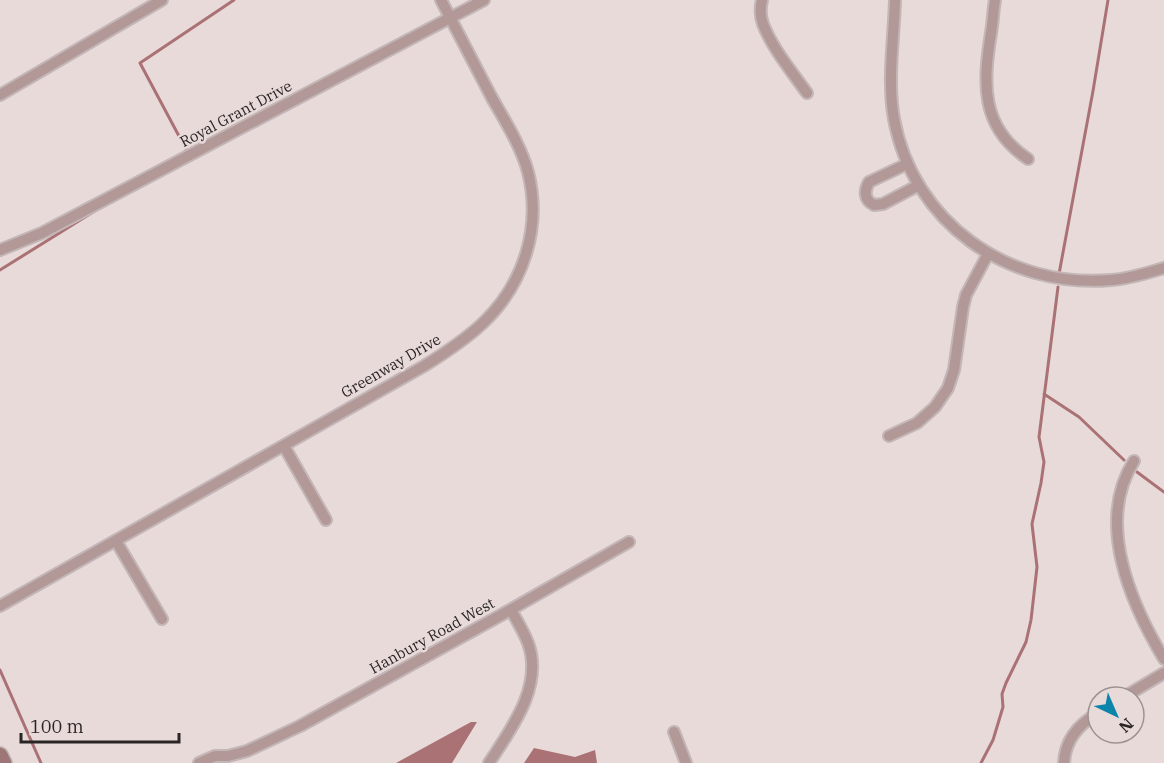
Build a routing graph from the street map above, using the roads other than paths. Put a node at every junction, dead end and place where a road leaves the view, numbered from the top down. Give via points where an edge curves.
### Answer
1 (162, 0) edge
2 (441, 0) edge
3 (484, 0) edge
4 (762, 0) edge
5 (895, 0) edge
6 (995, 0) edge
7 (450, 17) junction
8 (807, 93) dead end
9 (0, 95) edge
10 (1028, 159) dead end
11 (908, 164) junction
12 (918, 185) junction
13 (0, 250) edge
14 (988, 254) junction
15 (1164, 268) edge
16 (889, 436) dead end
17 (284, 446) junction
18 (1134, 461) dead end
19 (326, 520) dead end
20 (116, 541) junction
21 (628, 542) dead end
22 (0, 606) edge
23 (511, 610) junction
24 (162, 619) dead end
25 (1164, 659) edge
26 (1164, 673) edge
27 (1144, 685) edge
28 (1086, 721) edge
29 (674, 732) dead end
30 (248, 751) junction
31 (0, 755) edge
32 (3, 763) edge
33 (200, 763) edge
34 (234, 763) edge
35 (489, 763) edge
36 (686, 763) edge
37 (1064, 763) edge

1 - 9 street
2 - 7 street, Greenway Drive
3 - 7 street, Royal Grant Drive
4 - 8 street via 762,23
5 - 11 street via 891,101
6 - 10 street via 986,63 988,101 1003,137
7 - 13 street, Royal Grant Drive via 42,233
7 - 17 street, Greenway Drive via 525,162 533,206 531,238 524,263 502,301 466,338
11 - 12 street
11 - 12 street via 869,182 865,192 868,200 874,205 883,204
12 - 14 street via 960,234
14 - 15 street via 1040,275 1084,281 1123,278
14 - 16 street via 966,296 948,388 935,407 916,423
17 - 19 street
17 - 20 street, Greenway Drive
18 - 25 street via 1118,500 1119,545 1135,605
20 - 22 street, Greenway Drive
20 - 24 street
21 - 23 street, Hanbury Road West
23 - 30 street, Hanbury Road West
23 - 35 street via 529,644 532,677 521,711
26 - 27 street
28 - 37 street via 1070,740
29 - 36 street
30 - 33 street, Hanbury Road West via 215,756
30 - 34 street, Hanbury Road West
31 - 32 main road

